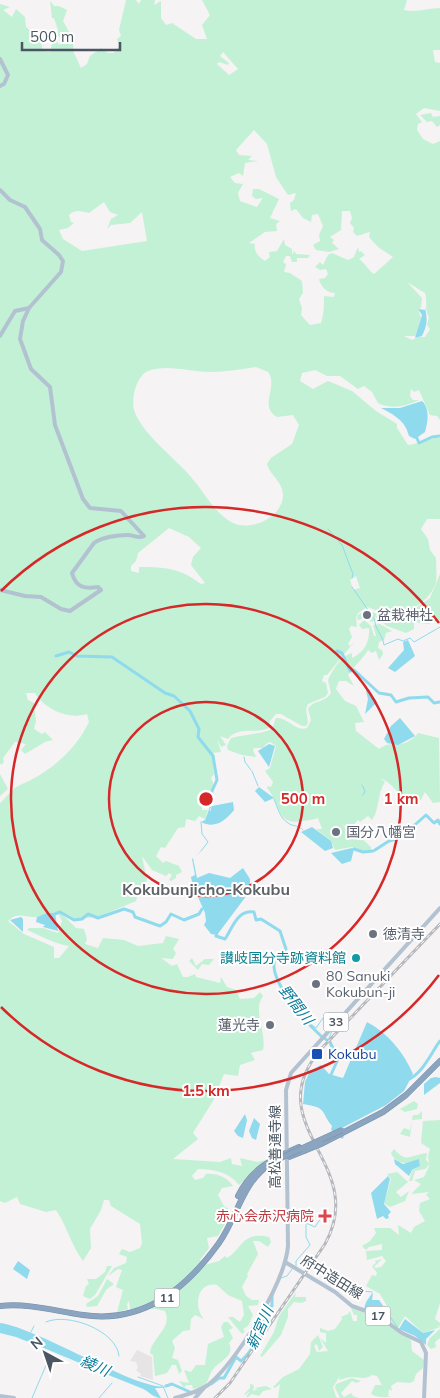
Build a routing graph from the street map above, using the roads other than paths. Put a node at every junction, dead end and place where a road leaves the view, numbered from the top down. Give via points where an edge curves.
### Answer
1 (0, 59) edge
2 (0, 86) edge
3 (0, 190) edge
4 (29, 308) junction
5 (0, 336) edge
6 (0, 590) edge
7 (440, 908) edge
8 (440, 1060) edge
9 (342, 1132) junction
10 (286, 1155) junction
11 (232, 1218) junction
12 (285, 1262) junction
13 (0, 1305) edge
14 (199, 1392) junction
15 (0, 1396) edge
16 (14, 1398) edge
17 (175, 1398) edge
18 (196, 1398) edge
19 (424, 1398) edge

1 - 2 main road via 8,76
3 - 4 main road via 10,200 25,207 40,229 42,240 63,261 60,273
4 - 5 main road via 15,311
4 - 6 main road via 20,342 31,368 50,387 55,425 85,504 90,508 120,510 144,536 124,535 94,543 72,573 82,587 101,590 74,610 62,610 41,597
7 - 10 main road, 高松善通寺線 / 33 via 293,1070 286,1086
8 - 9 highway, 11 via 390,1105
9 - 10 highway, 11, bridge
9 - 10 highway, 11, bridge
10 - 11 highway, 11, bridge via 254,1175 245,1187
10 - 11 highway via 265,1163 250,1177 236,1200
10 - 12 main road, 高松善通寺線 / 33 via 288,1246
11 - 13 highway, 11 via 219,1243 187,1282 144,1310 101,1317 32,1306
12 - 14 main road, 高松善通寺線 / 33 via 242,1348
12 - 19 main road, 府中造田線 / 17 via 352,1306 377,1315 402,1333 422,1342 426,1353
14 - 17 main road, 高松善通寺線 / 33
14 - 18 main road
15 - 16 main road

